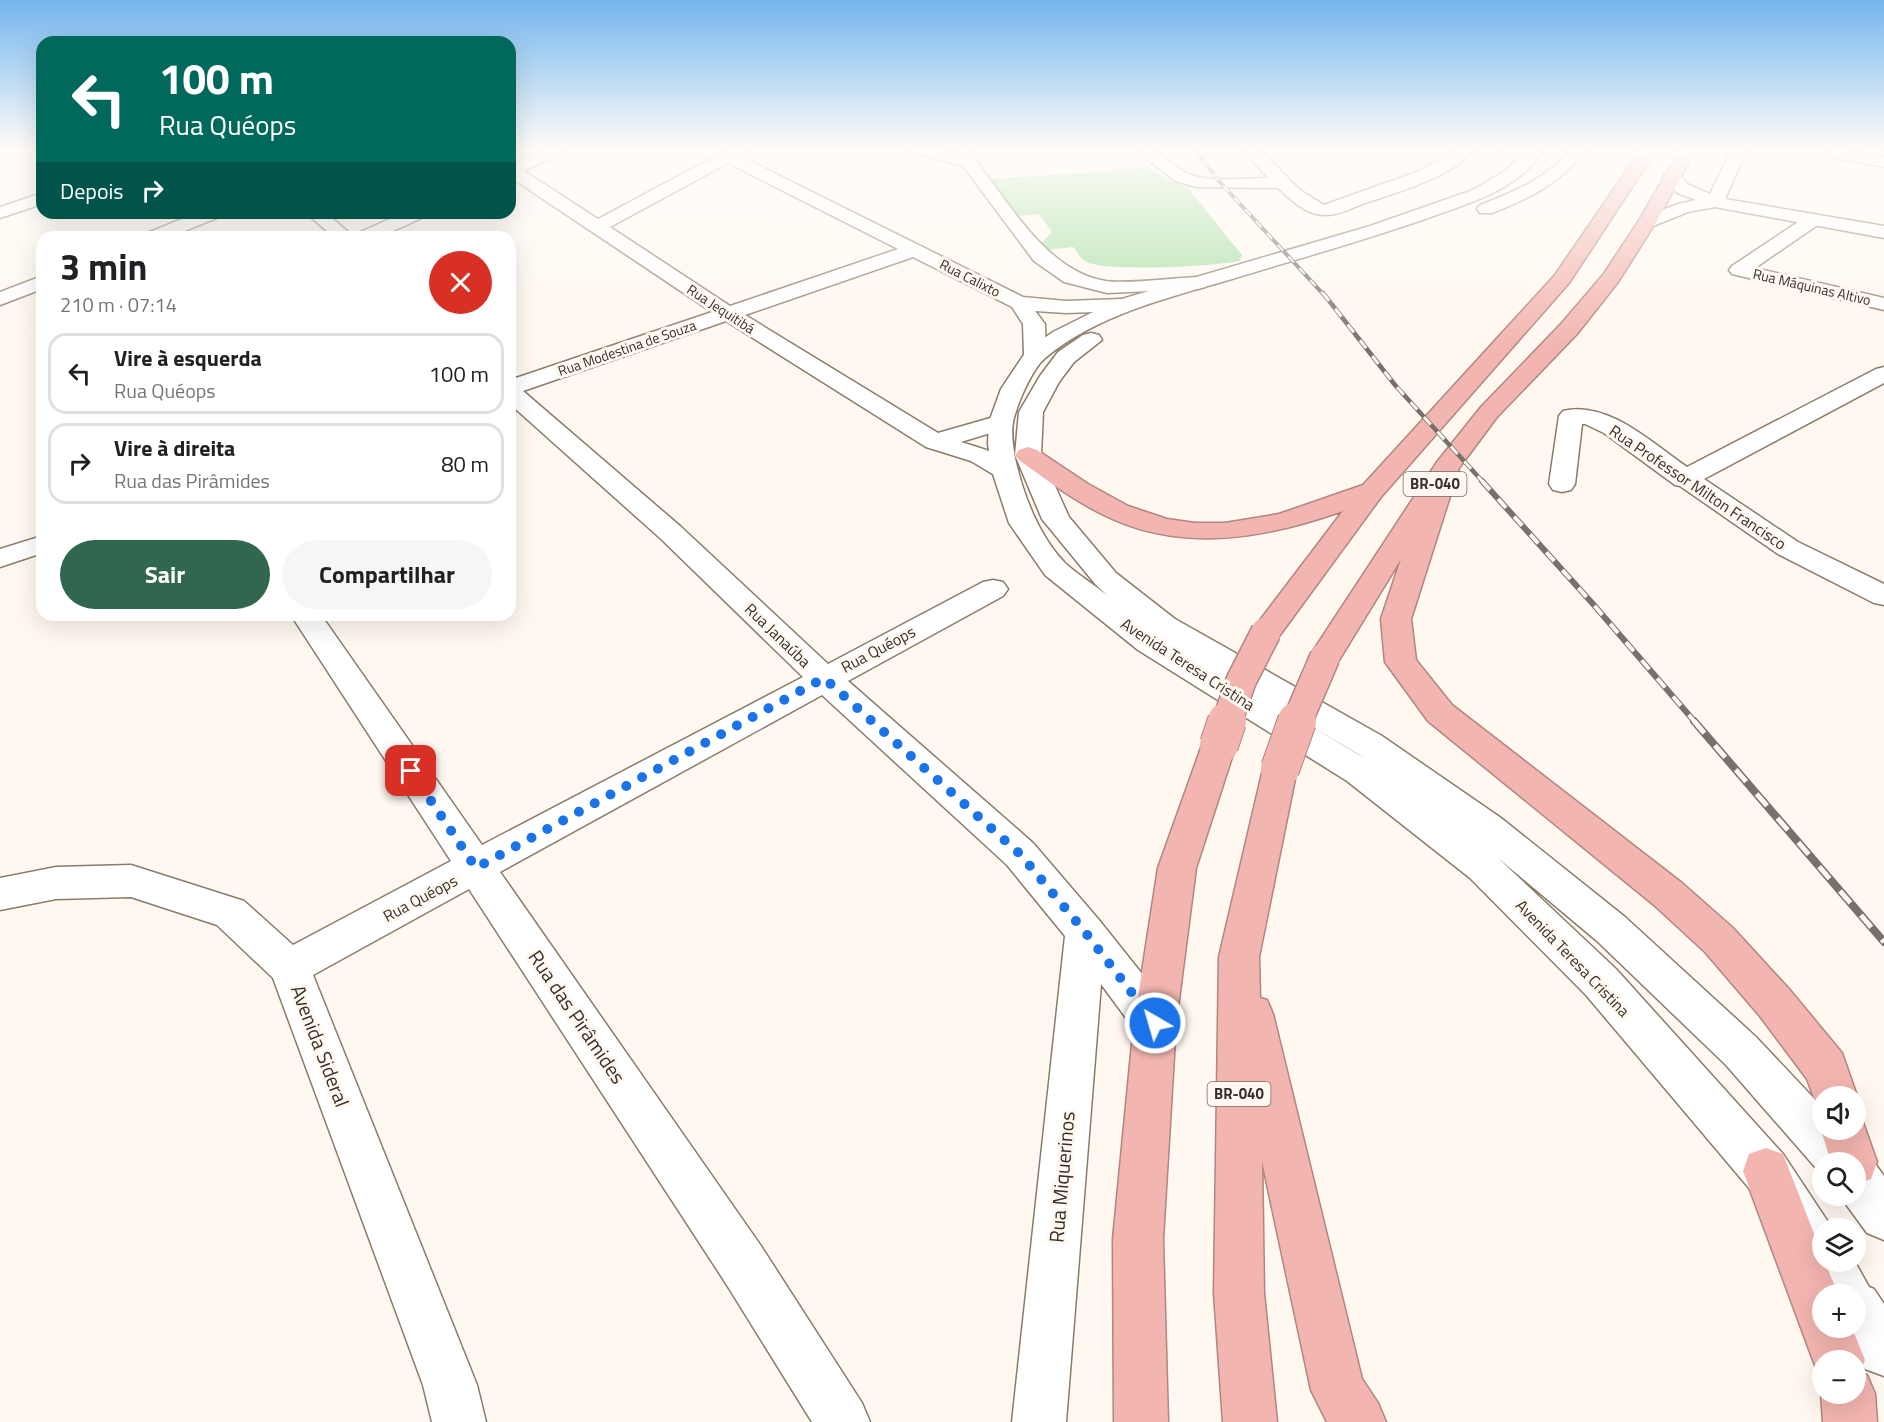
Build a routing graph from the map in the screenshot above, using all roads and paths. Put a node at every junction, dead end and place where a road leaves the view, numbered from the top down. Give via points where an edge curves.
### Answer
1 (578, 214) edge
2 (620, 214) edge
3 (850, 214) edge
4 (1010, 214) edge
5 (1421, 214) edge
6 (1472, 214) edge
7 (1605, 214) edge
8 (1651, 214) edge
9 (1667, 214) edge
10 (1782, 214) edge
11 (198, 219) edge
12 (322, 219) edge
13 (405, 219) edge
14 (1813, 220) junction
15 (1647, 222) junction
16 (597, 227) junction
17 (169, 231) edge
18 (338, 231) edge
19 (378, 231) edge
20 (1884, 232) edge
21 (915, 250) junction
22 (1198, 283) junction
23 (36, 284) edge
24 (0, 299) edge
25 (1019, 303) junction
26 (1884, 304) edge
27 (1122, 305) junction
28 (727, 314) junction
29 (1035, 355) junction
30 (1884, 374) edge
31 (516, 388) edge
32 (516, 395) edge
33 (1001, 422) junction
34 (935, 442) junction
35 (1017, 463) junction
36 (1446, 467) junction
37 (1684, 479) junction
38 (1562, 484) dead end
39 (1372, 491) junction
40 (36, 546) edge
41 (0, 558) edge
42 (993, 589) dead end
43 (1884, 596) edge
44 (310, 621) edge
45 (824, 678) junction
46 (476, 868) junction
47 (0, 894) edge
48 (1085, 932) junction
49 (1239, 957) junction
50 (289, 967) junction
51 (1155, 1023) junction
52 (1832, 1086) edge
53 (1834, 1152) edge
54 (1766, 1171) junction
55 (1812, 1242) edge
56 (1812, 1292) edge
57 (1866, 1322) edge
58 (1884, 1350) edge
59 (1849, 1404) edge
60 (459, 1422) edge
61 (843, 1422) edge
62 (1040, 1422) edge
63 (1141, 1422) edge
64 (1250, 1422) edge
65 (1359, 1422) edge
66 (1850, 1422) edge

1 - 16 street, Rua Jequitibá
2 - 16 street
3 - 21 street, Rua Calixto
4 - 22 street via 1041,257 1071,278 1107,287
5 - 22 street, Avenida Teresa Cristina
6 - 35 street, Avenida Teresa Cristina via 1135,317 1100,334 1066,357 1048,381 1031,412
7 - 39 highway, BR-040 via 1562,279
8 - 15 highway, BR-040
9 - 15 street
10 - 14 street
11 - 17 street
12 - 18 street
13 - 19 street
14 - 20 street
14 - 26 street, Rua Máquinas Altivo via 1739,270
15 - 36 highway, BR-040 via 1611,278 1569,329 1489,412
16 - 28 street, Rua Jequitibá
21 - 25 street, Rua Calixto
21 - 28 street, Rua Modestina de Souza
22 - 27 street, Avenida Teresa Cristina
23 - 24 street
25 - 27 street, Rua Calixto via 1066,307
25 - 29 street, Rua Calixto via 1034,324
27 - 29 street, Avenida Teresa Cristina
28 - 31 street, Rua Modestina de Souza
28 - 34 street, Rua Jequitibá
29 - 33 street, Avenida Teresa Cristina via 1013,389
30 - 37 street
32 - 45 street, Rua Janaúba via 670,532
33 - 34 street
33 - 35 street, Avenida Teresa Cristina via 1000,444
34 - 35 street, Rua Jequitibá
35 - 39 highway via 1134,518 1186,531 1263,527 1315,513
35 - 53 street, Avenida Teresa Cristina via 1056,519 1106,579 1164,626 1370,745 1488,828 1611,929 1741,1051
35 - 54 street, Avenida Teresa Cristina via 1023,523 1055,569 1149,643 1359,772 1483,867 1600,982
36 - 49 highway, BR-040, bridge via 1325,657 1302,708 1280,769
36 - 52 highway via 1396,619 1401,662 1440,713 1668,894 1719,940 1826,1068
37 - 38 street, Rua Professor Milton Francisco via 1613,428 1590,417 1570,416
37 - 43 street, Rua Professor Milton Francisco via 1788,548
39 - 51 highway, BR-040, bridge via 1266,632 1241,681 1178,868
40 - 41 street
42 - 45 street, Rua Quéops
44 - 46 street, Rua das Pirâmides
45 - 46 street, Rua Quéops
45 - 48 street, Rua Janaúba via 1020,854
46 - 50 street, Rua Quéops
46 - 61 street, Rua das Pirâmides via 743,1264
47 - 50 street, Avenida Sideral via 56,883 131,881 230,913
48 - 51 street, Rua Janaúba
48 - 62 street, Rua Miquerinos
49 - 64 highway, BR-040 via 1239,1293
49 - 65 highway via 1338,1390
50 - 60 street, Avenida Sideral via 450,1385
51 - 63 highway, BR-040 via 1138,1239
54 - 55 street, Avenida Teresa Cristina
54 - 56 highway
57 - 58 street
59 - 66 highway

